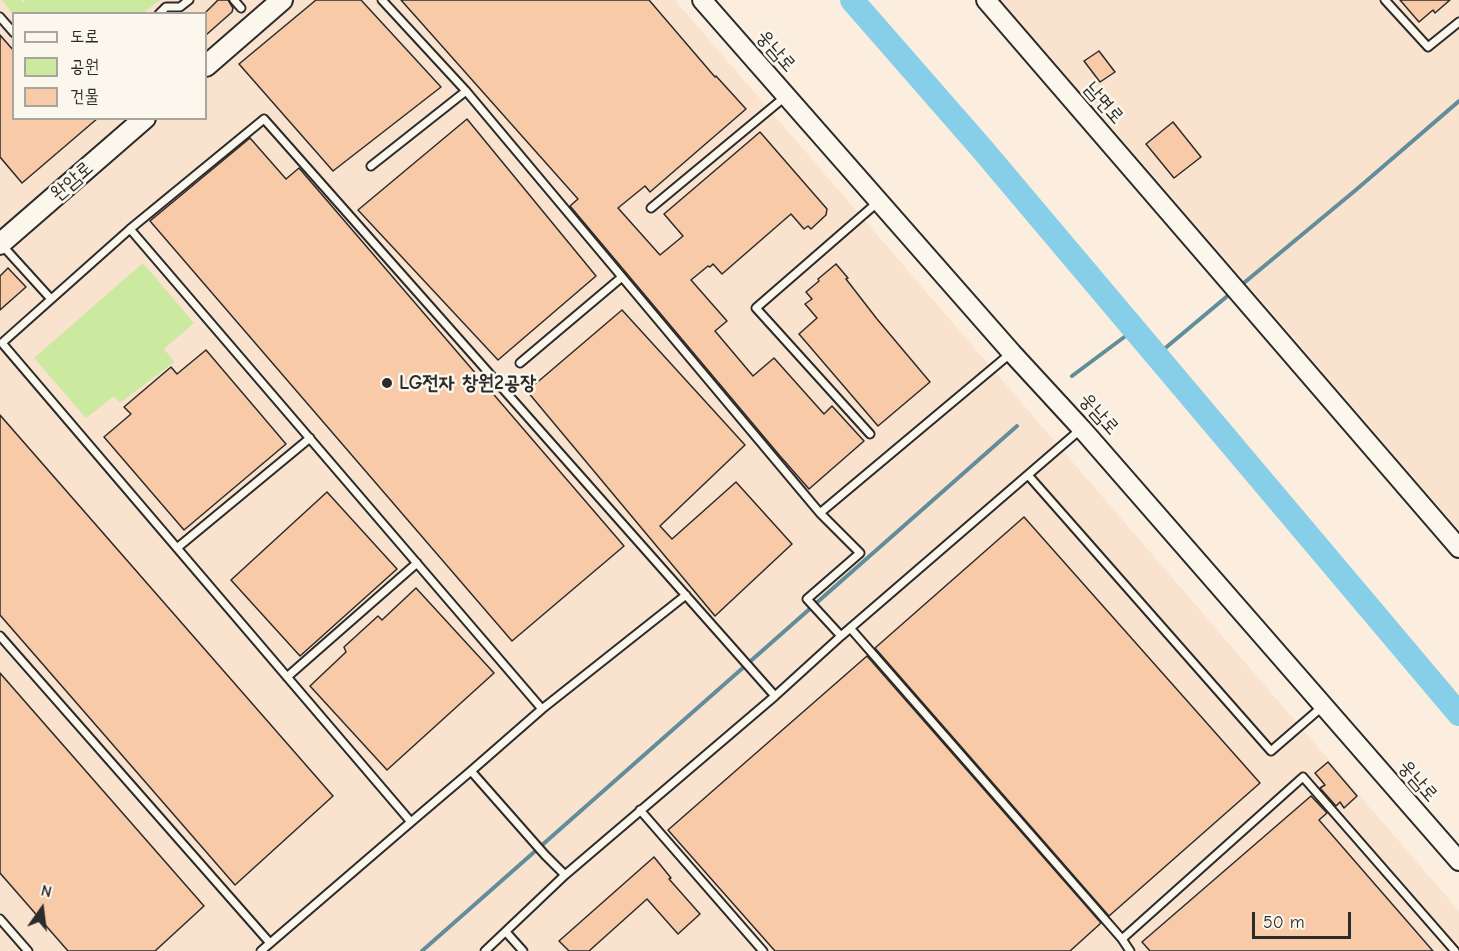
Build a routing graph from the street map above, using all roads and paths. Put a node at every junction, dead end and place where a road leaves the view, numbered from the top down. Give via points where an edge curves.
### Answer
1 (189, 0) edge
2 (234, 0) edge
3 (282, 0) edge
4 (382, 0) edge
5 (702, 0) edge
6 (986, 0) edge
7 (1386, 0) edge
8 (241, 8) dead end
9 (161, 12) edge
10 (0, 17) edge
11 (1459, 22) edge
12 (12, 31) edge
13 (207, 65) edge
14 (466, 91) junction
15 (786, 96) junction
16 (143, 120) edge
17 (371, 166) dead end
18 (879, 201) junction
19 (651, 208) dead end
20 (130, 229) junction
21 (0, 243) edge
22 (622, 277) junction
23 (51, 299) junction
24 (1, 344) edge
25 (1012, 353) junction
26 (520, 363) dead end
27 (1082, 429) junction
28 (870, 434) dead end
29 (310, 438) junction
30 (1028, 476) junction
31 (820, 513) junction
32 (177, 548) junction
33 (1459, 548) edge
34 (417, 564) junction
35 (686, 595) junction
36 (850, 629) junction
37 (0, 636) edge
38 (841, 636) junction
39 (287, 677) junction
40 (775, 696) junction
41 (1323, 706) junction
42 (542, 709) junction
43 (471, 771) junction
44 (640, 810) junction
45 (411, 822) junction
46 (1459, 861) edge
47 (565, 875) junction
48 (0, 919) edge
49 (506, 932) junction
50 (1122, 939) junction
51 (270, 943) junction
52 (1126, 950) edge
53 (28, 951) edge
54 (261, 951) edge
55 (485, 951) edge
56 (523, 951) edge
57 (764, 951) edge
58 (1455, 951) edge

1 - 9 lane
2 - 8 lane
3 - 13 main road
4 - 14 lane
5 - 15 street, 웅남로
6 - 33 street, 남면로
7 - 11 lane via 1428,47
10 - 12 lane
14 - 17 lane
14 - 22 lane
15 - 18 street, 웅남로
15 - 19 lane
16 - 21 main road, 완암로
18 - 25 street, 웅남로
18 - 28 lane via 756,308
20 - 23 lane
20 - 29 lane
20 - 35 lane via 264,119
21 - 23 lane
22 - 26 lane
22 - 31 lane
23 - 24 lane
24 - 32 lane
25 - 27 street, 웅남로
25 - 31 lane
27 - 30 lane
27 - 41 street, 웅남로
29 - 32 lane
29 - 34 lane
30 - 36 lane
30 - 41 lane via 1271,750
31 - 38 lane via 860,554 807,599
32 - 39 lane
34 - 39 lane
34 - 42 lane
35 - 40 lane
35 - 42 lane
36 - 38 lane
36 - 50 lane
37 - 51 lane
38 - 40 lane
39 - 45 lane
40 - 44 lane
41 - 46 street, 웅남로
42 - 43 lane
43 - 45 lane
43 - 47 lane
44 - 47 lane
44 - 57 lane
45 - 51 lane
47 - 49 lane
48 - 53 lane
49 - 55 lane
49 - 56 lane
50 - 52 lane
50 - 58 lane via 1303,777
51 - 54 lane

